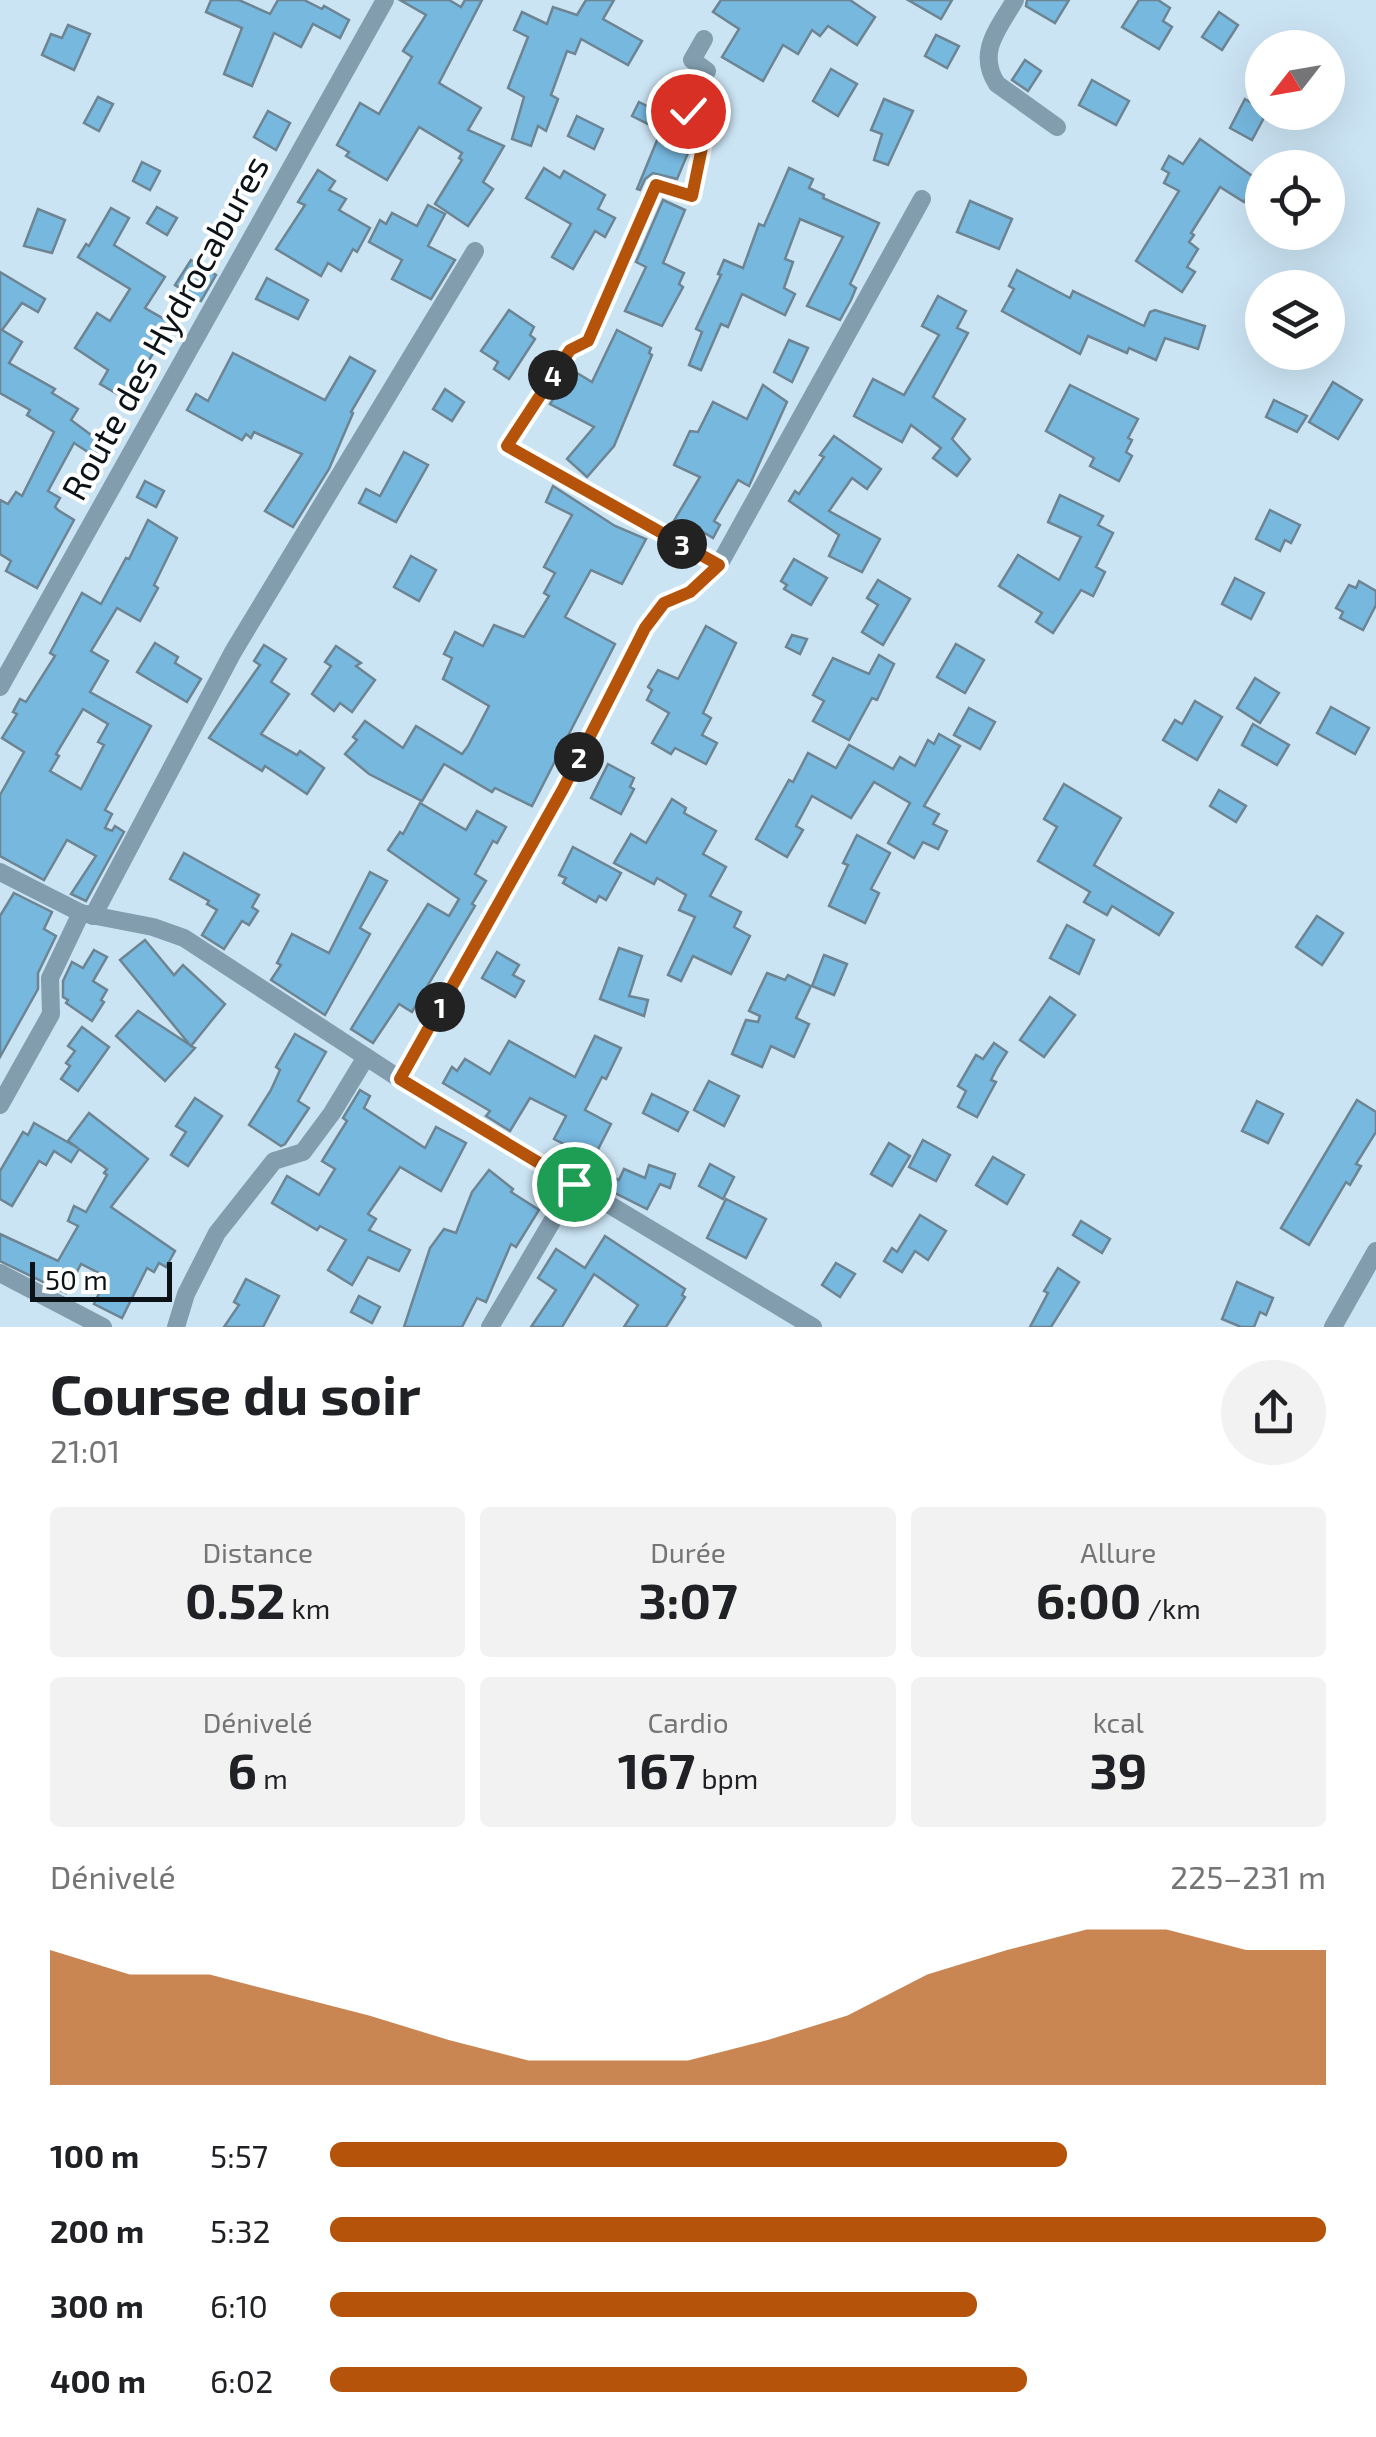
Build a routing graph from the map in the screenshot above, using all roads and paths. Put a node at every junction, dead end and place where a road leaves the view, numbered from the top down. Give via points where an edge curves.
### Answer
1 (385, 0) edge
2 (1015, 0) edge
3 (704, 38) dead end
4 (1057, 127) dead end
5 (922, 200) dead end
6 (475, 251) dead end
7 (719, 565) junction
8 (0, 687) edge
9 (0, 872) edge
10 (87, 915) junction
11 (366, 1056) junction
12 (400, 1079) junction
13 (0, 1105) edge
14 (574, 1184) junction
15 (1376, 1251) edge
16 (0, 1272) edge
17 (104, 1327) edge
18 (176, 1327) edge
19 (490, 1327) edge
20 (812, 1327) edge
21 (1333, 1327) edge

1 - 8 street, Route des Hydrocabures
2 - 4 street via 987,48 990,74
3 - 7 street via 692,60 707,71 688,111 706,128 692,196 656,185 588,341 570,350 507,446
5 - 7 street
6 - 10 street via 234,652
7 - 12 street via 690,592 664,603 645,628
9 - 10 street
10 - 11 street via 184,938
10 - 13 street via 50,978 51,1014
11 - 12 street
11 - 18 street via 303,1152 274,1161 216,1233
12 - 14 street
14 - 19 street
14 - 20 street
15 - 21 street
16 - 17 street

